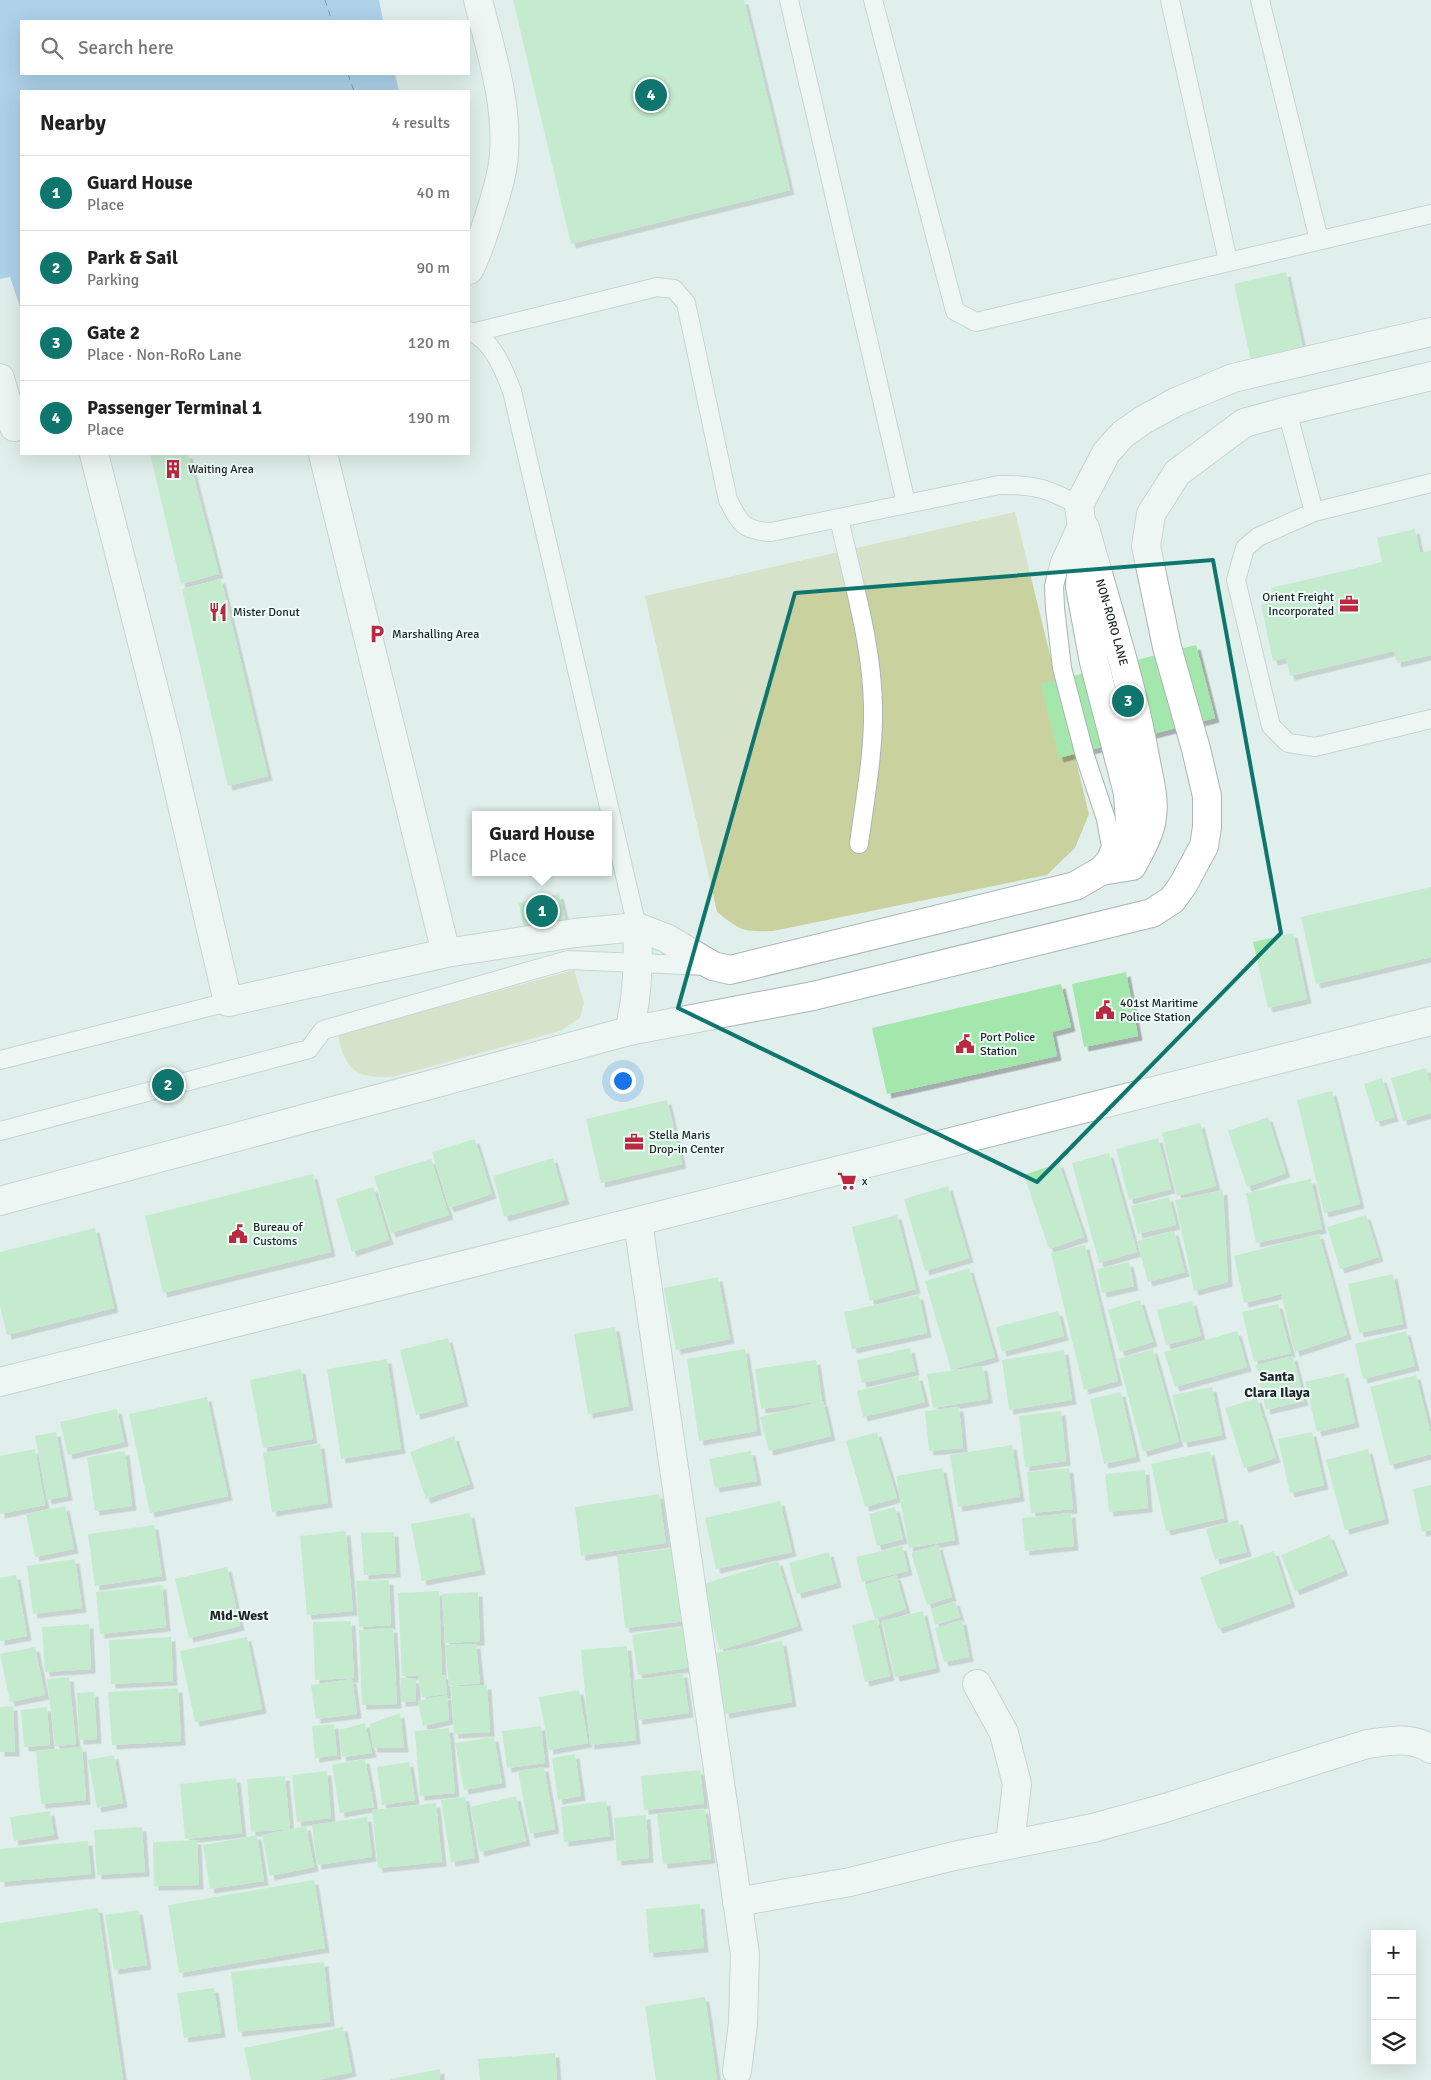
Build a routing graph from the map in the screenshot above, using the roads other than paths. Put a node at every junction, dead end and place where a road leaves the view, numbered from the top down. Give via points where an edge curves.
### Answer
1 (478, 0) edge
2 (789, 0) edge
3 (873, 0) edge
4 (1170, 0) edge
5 (1260, 0) edge
6 (1431, 214) edge
7 (1320, 240) junction
8 (1228, 261) junction
9 (470, 268) edge
10 (470, 332) edge
11 (1431, 332) edge
12 (1431, 376) edge
13 (0, 378) edge
14 (1287, 410) junction
15 (12, 427) edge
16 (94, 455) edge
17 (323, 455) edge
18 (1431, 483) edge
19 (906, 503) junction
20 (1079, 505) junction
21 (1314, 512) junction
22 (839, 518) junction
23 (1431, 719) edge
24 (610, 811) edge
25 (612, 820) edge
26 (859, 844) dead end
27 (1101, 871) junction
28 (637, 927) junction
29 (446, 953) junction
30 (639, 964) junction
31 (713, 966) junction
32 (228, 1002) junction
33 (1431, 1021) edge
34 (629, 1031) junction
35 (0, 1060) edge
36 (0, 1131) edge
37 (0, 1201) edge
38 (638, 1222) junction
39 (0, 1382) edge
40 (977, 1684) dead end
41 (1431, 1749) edge
42 (1010, 1844) junction
43 (737, 1902) junction
44 (737, 2071) dead end

1 - 9 main road via 496,78 504,126 504,154 497,192
2 - 19 lane
3 - 8 lane via 955,310 976,322
4 - 8 lane
5 - 7 lane
6 - 7 lane
7 - 8 lane
10 - 22 lane via 657,288 674,289 686,303 728,500 741,523 754,532 771,532
10 - 24 lane via 487,345 503,368 512,391
11 - 20 main road via 1233,378 1176,402 1123,434 1106,453
12 - 14 main road
13 - 15 main road
14 - 21 lane
14 - 34 main road via 1244,423 1176,472 1151,514 1146,546 1156,600 1207,796 1204,846 1184,885 1172,900 1152,913 1122,922 813,996
16 - 32 main road via 166,736
17 - 29 main road
18 - 21 lane
19 - 20 lane via 980,487 1019,484 1046,489
19 - 22 lane
20 - 27 main road via 1083,536 1080,587 1094,662 1128,793 1130,823 1123,849
20 - 27 main road, NON-RORO LANE via 1142,739 1153,816 1132,866
21 - 23 lane via 1258,537 1245,548 1239,563 1236,580 1271,726 1288,743 1315,747
22 - 26 lane via 868,656 874,705
25 - 28 lane
27 - 31 main road via 1085,882 1060,890 730,970
28 - 29 main road
28 - 30 main road
28 - 31 main road via 666,938
29 - 32 main road
30 - 31 lane
30 - 34 main road
30 - 36 lane via 568,960 323,1030 309,1049
32 - 35 lane
33 - 38 main road
34 - 37 main road
38 - 39 main road
38 - 43 main road
40 - 42 main road via 1004,1733 1017,1784
41 - 42 main road via 1424,1744 1400,1739 1367,1744 1165,1808 1093,1828
42 - 43 main road via 850,1882
43 - 44 main road via 745,1954 743,2023

